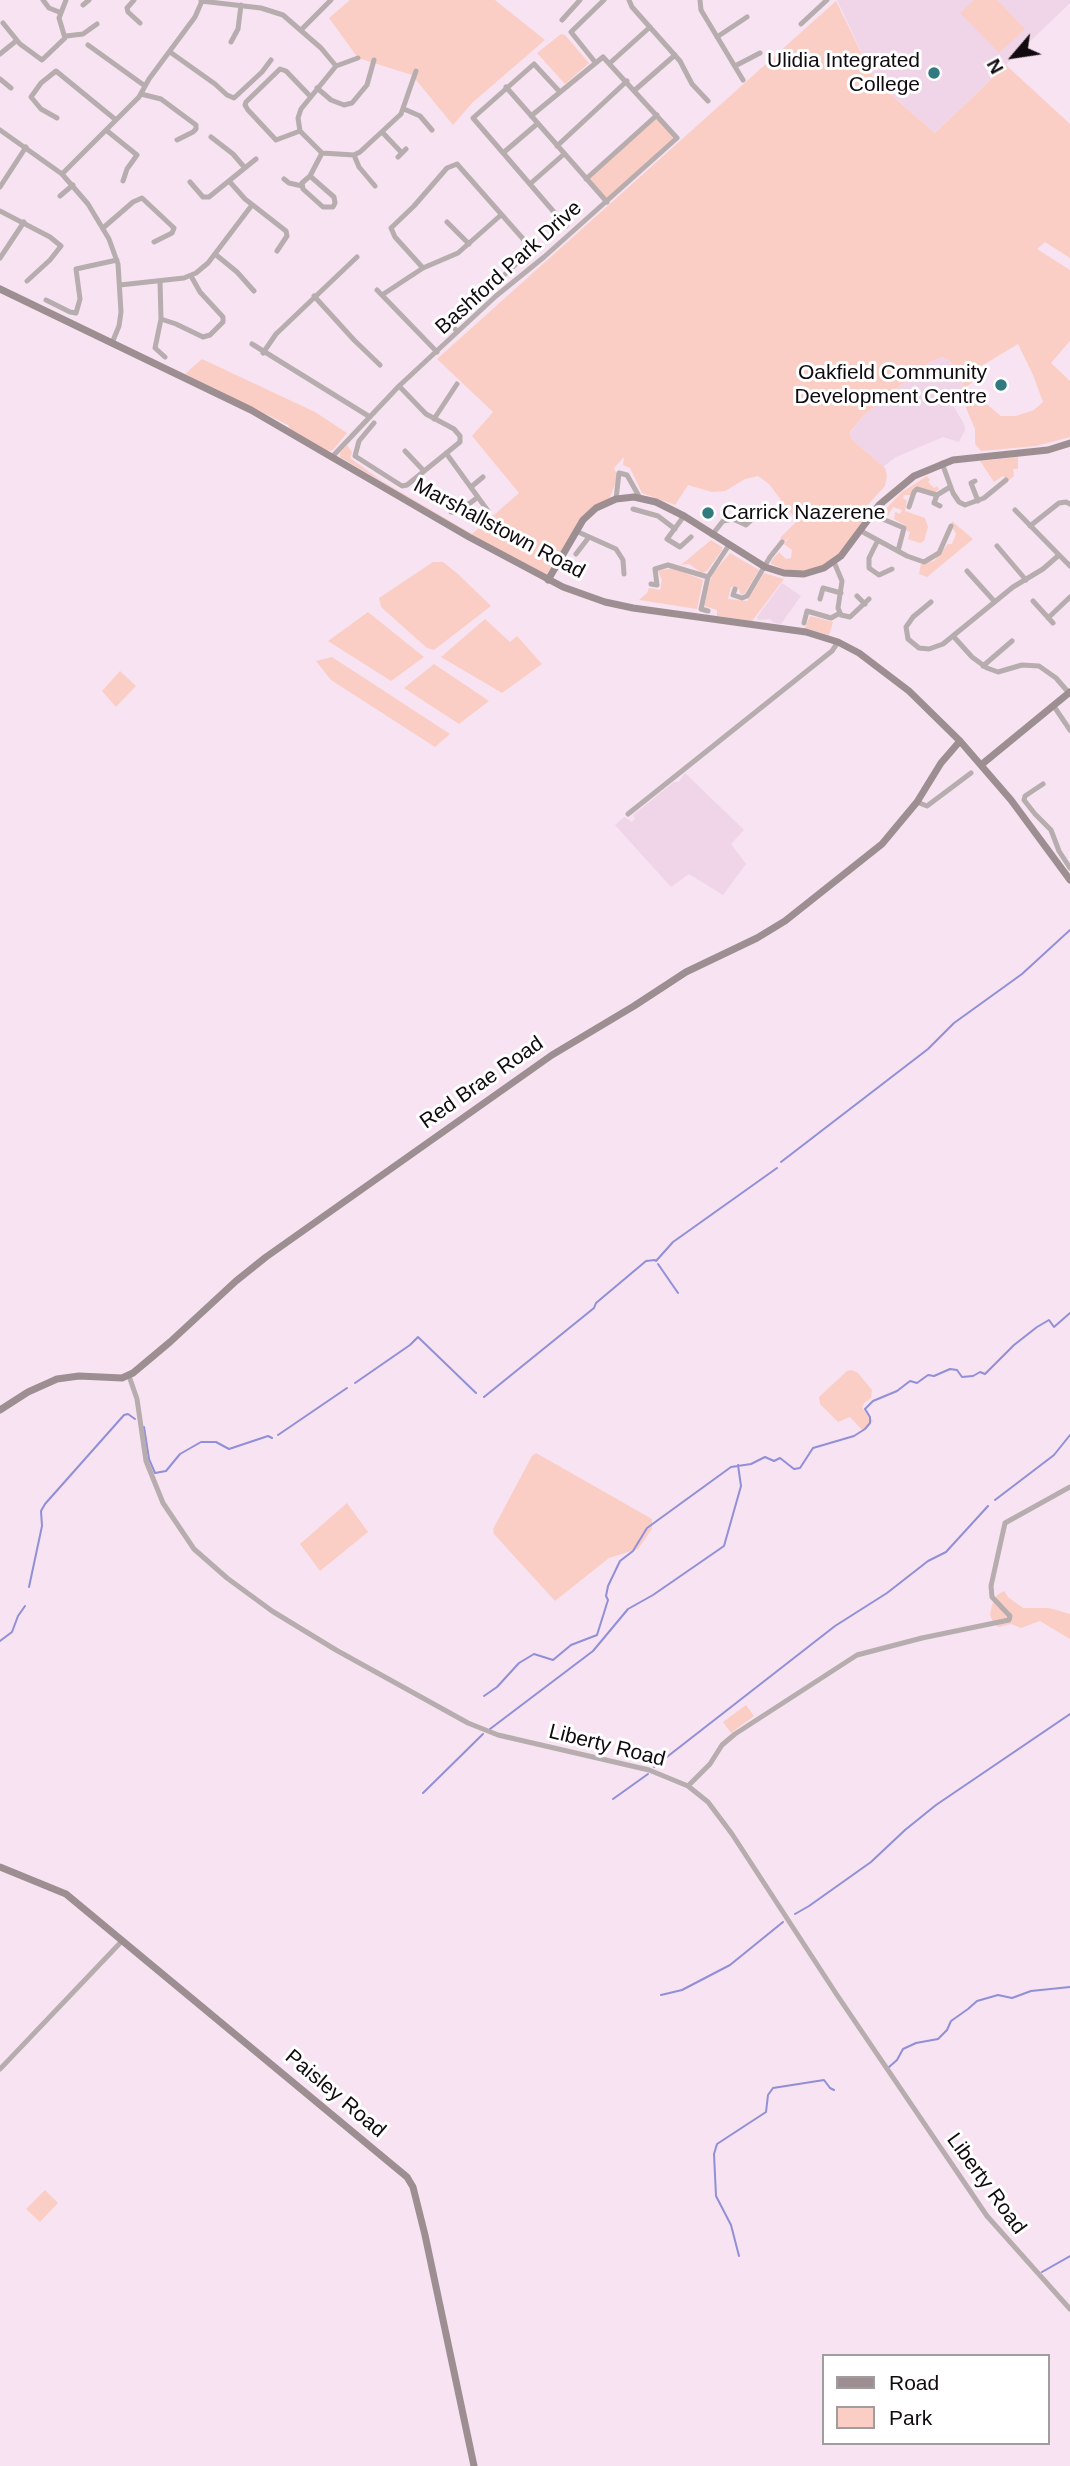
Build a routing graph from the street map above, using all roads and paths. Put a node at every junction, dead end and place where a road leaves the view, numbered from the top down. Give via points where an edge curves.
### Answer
1 (43, 0) edge
2 (66, 0) edge
3 (89, 0) edge
4 (134, 0) edge
5 (200, 0) edge
6 (580, 0) edge
7 (604, 0) edge
8 (629, 0) edge
9 (700, 0) edge
10 (827, 0) edge
11 (329, 1) edge
12 (83, 5) dead end
13 (241, 5) junction
14 (59, 12) junction
15 (747, 17) dead end
16 (562, 20) dead end
17 (4, 23) dead end
18 (140, 23) dead end
19 (97, 24) dead end
20 (801, 24) dead end
21 (650, 27) junction
22 (302, 29) junction
23 (66, 36) junction
24 (717, 37) junction
25 (16, 41) junction
26 (231, 42) dead end
27 (88, 45) dead end
28 (170, 52) junction
29 (760, 53) dead end
30 (0, 54) edge
31 (675, 55) junction
32 (358, 58) dead end
33 (271, 60) dead end
34 (374, 60) dead end
35 (595, 62) junction
36 (610, 63) junction
37 (337, 66) junction
38 (735, 66) junction
39 (416, 71) dead end
40 (0, 79) edge
41 (134, 79) junction
42 (743, 80) dead end
43 (627, 81) junction
44 (145, 86) junction
45 (506, 87) junction
46 (11, 88) dead end
47 (317, 88) junction
48 (635, 90) junction
49 (559, 91) junction
50 (140, 96) junction
51 (310, 96) junction
52 (697, 102) dead end
53 (404, 108) junction
54 (657, 115) junction
55 (531, 116) junction
56 (57, 118) dead end
57 (116, 120) junction
58 (537, 124) junction
59 (0, 130) edge
60 (107, 130) junction
61 (300, 131) junction
62 (383, 132) junction
63 (425, 133) dead end
64 (211, 137) dead end
65 (177, 140) dead end
66 (557, 146) junction
67 (26, 147) junction
68 (322, 153) junction
69 (402, 153) dead end
70 (503, 153) junction
71 (564, 154) junction
72 (354, 155) junction
73 (256, 159) dead end
74 (245, 168) junction
75 (62, 174) junction
76 (310, 176) junction
77 (378, 176) dead end
78 (284, 179) dead end
79 (586, 179) junction
80 (123, 181) dead end
81 (229, 181) junction
82 (1, 182) edge
83 (190, 182) dead end
84 (530, 184) junction
85 (73, 185) junction
86 (302, 186) junction
87 (60, 196) dead end
88 (607, 202) junction
89 (252, 205) junction
90 (0, 211) edge
91 (501, 215) junction
92 (24, 222) junction
93 (447, 222) dead end
94 (566, 226) dead end
95 (103, 228) junction
96 (154, 242) dead end
97 (469, 244) junction
98 (277, 251) dead end
99 (215, 254) junction
100 (357, 257) dead end
101 (0, 258) edge
102 (117, 260) junction
103 (423, 268) junction
104 (191, 276) junction
105 (27, 281) dead end
106 (160, 281) junction
107 (120, 285) junction
108 (0, 289) edge
109 (254, 291) dead end
110 (314, 296) junction
111 (46, 300) dead end
112 (161, 319) junction
113 (451, 324) dead end
114 (112, 343) junction
115 (252, 344) dead end
116 (263, 352) junction
117 (437, 352) junction
118 (165, 356) dead end
119 (380, 365) dead end
120 (457, 384) dead end
121 (399, 386) junction
122 (370, 417) junction
123 (434, 419) junction
124 (374, 423) dead end
125 (1070, 443) edge
126 (405, 451) dead end
127 (446, 453) junction
128 (332, 457) junction
129 (942, 463) junction
130 (423, 471) junction
131 (484, 477) dead end
132 (1006, 480) dead end
133 (971, 483) dead end
134 (471, 487) junction
135 (950, 487) junction
136 (937, 495) junction
137 (904, 496) dead end
138 (478, 498) junction
139 (640, 498) junction
140 (616, 499) junction
141 (912, 499) junction
142 (978, 501) junction
143 (1070, 504) edge
144 (940, 506) dead end
145 (909, 508) dead end
146 (633, 509) dead end
147 (1014, 510) dead end
148 (488, 511) dead end
149 (451, 512) dead end
150 (893, 512) dead end
151 (758, 514) dead end
152 (684, 516) junction
153 (878, 517) dead end
154 (890, 521) junction
155 (1030, 526) junction
156 (951, 527) dead end
157 (674, 529) junction
158 (576, 531) junction
159 (861, 531) junction
160 (712, 534) junction
161 (589, 537) junction
162 (691, 537) dead end
163 (878, 540) junction
164 (782, 542) dead end
165 (729, 545) junction
166 (997, 547) dead end
167 (577, 549) dead end
168 (898, 551) junction
169 (1059, 555) junction
170 (834, 562) junction
171 (1070, 566) edge
172 (765, 567) junction
173 (892, 569) dead end
174 (967, 571) dead end
175 (625, 574) dead end
176 (708, 577) junction
177 (548, 580) junction
178 (1026, 580) junction
179 (650, 584) dead end
180 (735, 589) dead end
181 (841, 593) junction
182 (857, 596) dead end
183 (1070, 597) edge
184 (820, 598) dead end
185 (1033, 601) dead end
186 (931, 602) dead end
187 (995, 602) junction
188 (708, 611) dead end
189 (840, 614) junction
190 (804, 623) dead end
191 (954, 637) junction
192 (1012, 641) dead end
193 (838, 642) junction
194 (983, 666) junction
195 (1070, 692) edge
196 (1053, 705) junction
197 (1070, 730) edge
198 (960, 741) junction
199 (981, 765) junction
200 (971, 773) dead end
201 (1043, 784) dead end
202 (918, 802) junction
203 (628, 814) dead end
204 (1051, 830) junction
205 (1040, 839) junction
206 (1070, 868) edge
207 (1070, 880) edge
208 (129, 1376) junction
209 (0, 1410) edge
210 (1070, 1487) edge
211 (688, 1786) junction
212 (0, 1867) edge
213 (122, 1941) junction
214 (0, 2069) edge
215 (1070, 2309) edge
216 (474, 2466) edge

1 - 14 street
2 - 14 street
3 - 12 street
4 - 18 street via 128,12
5 - 13 street
5 - 28 street via 195,17
6 - 16 street
7 - 35 street via 570,32
8 - 21 street
9 - 24 street
10 - 20 street
11 - 22 street
13 - 22 street via 275,12
13 - 26 street
14 - 23 street
15 - 24 street
17 - 25 street
19 - 23 street via 83,34
21 - 31 street
21 - 36 street
22 - 37 street
23 - 25 street via 42,60
24 - 38 street
25 - 30 street
27 - 41 street
28 - 33 street via 231,97 240,94
28 - 44 street
29 - 38 street
31 - 48 street
31 - 52 street via 706,98
32 - 37 street
34 - 47 street via 367,85 352,103 331,100
35 - 36 street via 603,57
35 - 49 street
36 - 43 street
37 - 47 street
38 - 42 street
39 - 53 street
40 - 46 street
41 - 44 street
41 - 50 street
43 - 48 street
43 - 66 street
44 - 50 street
45 - 49 street via 534,64
45 - 55 street, Bashford Park Drive
45 - 70 street via 473,118
47 - 51 street
48 - 54 street
49 - 55 street
50 - 57 street
50 - 65 street via 161,99 195,125 193,132
51 - 61 street via 298,118
51 - 61 street via 280,69 245,105 276,140
53 - 62 street
53 - 63 street via 431,129
54 - 79 street
54 - 88 street, Bashford Park Drive via 677,138
55 - 58 street, Bashford Park Drive
56 - 57 street via 30,97 56,71
57 - 60 street
58 - 66 street, Bashford Park Drive
58 - 70 street
59 - 67 street
60 - 75 street
60 - 80 street via 137,155
61 - 68 street
62 - 69 street
62 - 72 street
64 - 74 street
66 - 71 street, Bashford Park Drive
67 - 75 street
67 - 82 street
68 - 72 street
68 - 76 street
70 - 84 street
71 - 79 street, Bashford Park Drive
71 - 84 street
72 - 77 street via 374,184
73 - 74 street
74 - 81 street
75 - 85 street
76 - 86 street
76 - 86 street via 334,197 333,207 323,207
78 - 86 street
79 - 88 street, Bashford Park Drive
81 - 83 street via 207,198
81 - 89 street
84 - 94 street
85 - 87 street
85 - 95 street
88 - 117 street, Bashford Park Drive
89 - 98 street via 287,232
89 - 99 street
90 - 92 street
91 - 97 street
91 - 103 street via 461,167 449,166 391,228
91 - 113 street via 531,250
92 - 101 street
92 - 105 street via 61,247
93 - 97 street
95 - 96 street via 142,198 174,228
95 - 102 street
97 - 103 street
99 - 104 street
99 - 109 street
100 - 110 street
102 - 107 street
102 - 111 street via 75,266 77,312
103 - 117 street via 380,293
104 - 106 street
104 - 112 street via 222,316 222,323 203,337
106 - 107 street
106 - 112 street
107 - 114 street via 121,318
108 - 114 street, Marshallstown Road
110 - 116 street
110 - 119 street
112 - 118 street via 155,348
114 - 128 street, Marshallstown Road via 251,410
115 - 116 street
116 - 122 street
117 - 121 street, Bashford Park Drive
120 - 123 street
121 - 122 street, Bashford Park Drive
121 - 123 street
122 - 128 street, Bashford Park Drive
123 - 127 street via 460,438
124 - 130 street via 359,441 357,458 402,486
125 - 129 street via 1048,450
126 - 130 street
127 - 130 street
127 - 134 street
128 - 177 street, Marshallstown Road
129 - 135 street
129 - 159 street via 893,492
131 - 134 street
132 - 142 street
133 - 142 street
134 - 138 street
135 - 136 street
135 - 142 street via 962,504
136 - 141 street via 919,489
136 - 144 street via 934,503
137 - 141 street
138 - 148 street
138 - 149 street via 457,513
139 - 140 street
139 - 140 street via 627,475 619,473
139 - 152 street
140 - 158 street via 596,508
141 - 145 street
143 - 155 street via 1059,503
146 - 157 street via 652,514
147 - 155 street
150 - 154 street
151 - 160 street via 746,526 733,519 723,521
152 - 157 street
152 - 160 street
153 - 154 street
154 - 168 street via 904,528
155 - 169 street
156 - 168 street via 940,552 930,560 921,562
157 - 162 street via 667,539 672,543 681,547
158 - 161 street
158 - 177 street
159 - 163 street
159 - 170 street
160 - 165 street
161 - 167 street
161 - 175 street via 619,552
163 - 168 street
163 - 173 street via 868,563 880,575
164 - 172 street
165 - 172 street
165 - 176 street
166 - 178 street
169 - 171 street
169 - 178 street
170 - 172 street via 802,574
170 - 181 street via 842,580
172 - 180 street via 746,597 733,595
174 - 187 street
176 - 179 street via 668,565 655,569 657,585
176 - 188 street via 701,608
177 - 193 street, Marshallstown Road via 633,608 782,628
178 - 187 street
181 - 184 street via 823,588
181 - 189 street
182 - 189 street via 867,601 850,617
183 - 185 street via 1051,621
186 - 191 street via 908,622 908,639 929,649
187 - 191 street
189 - 190 street via 830,618 807,611
191 - 194 street
192 - 194 street
193 - 198 street, Marshallstown Road via 881,668
193 - 203 street
194 - 195 street via 998,672 1039,666
195 - 196 street
196 - 197 street
196 - 199 street
198 - 199 street, Marshallstown Road
198 - 202 street, Red Brae Road
199 - 205 street, Marshallstown Road
200 - 202 street via 927,806
201 - 204 street via 1024,799
202 - 208 street, Red Brae Road via 873,852 785,921 686,972 552,1055 266,1257
204 - 205 street
204 - 206 street
205 - 207 street, Marshallstown Road
208 - 209 street via 57,1380
208 - 211 street, Liberty Road via 146,1461 163,1503 194,1549 227,1578 291,1623 468,1723 498,1735 649,1770
210 - 211 street via 1005,1523 991,1586 992,1597 1009,1620 857,1655 735,1734
211 - 215 street, Liberty Road via 708,1802 732,1834 987,2216
212 - 213 street, Paisley Road via 66,1894
213 - 214 street
213 - 216 street, Paisley Road via 407,2177 425,2235

